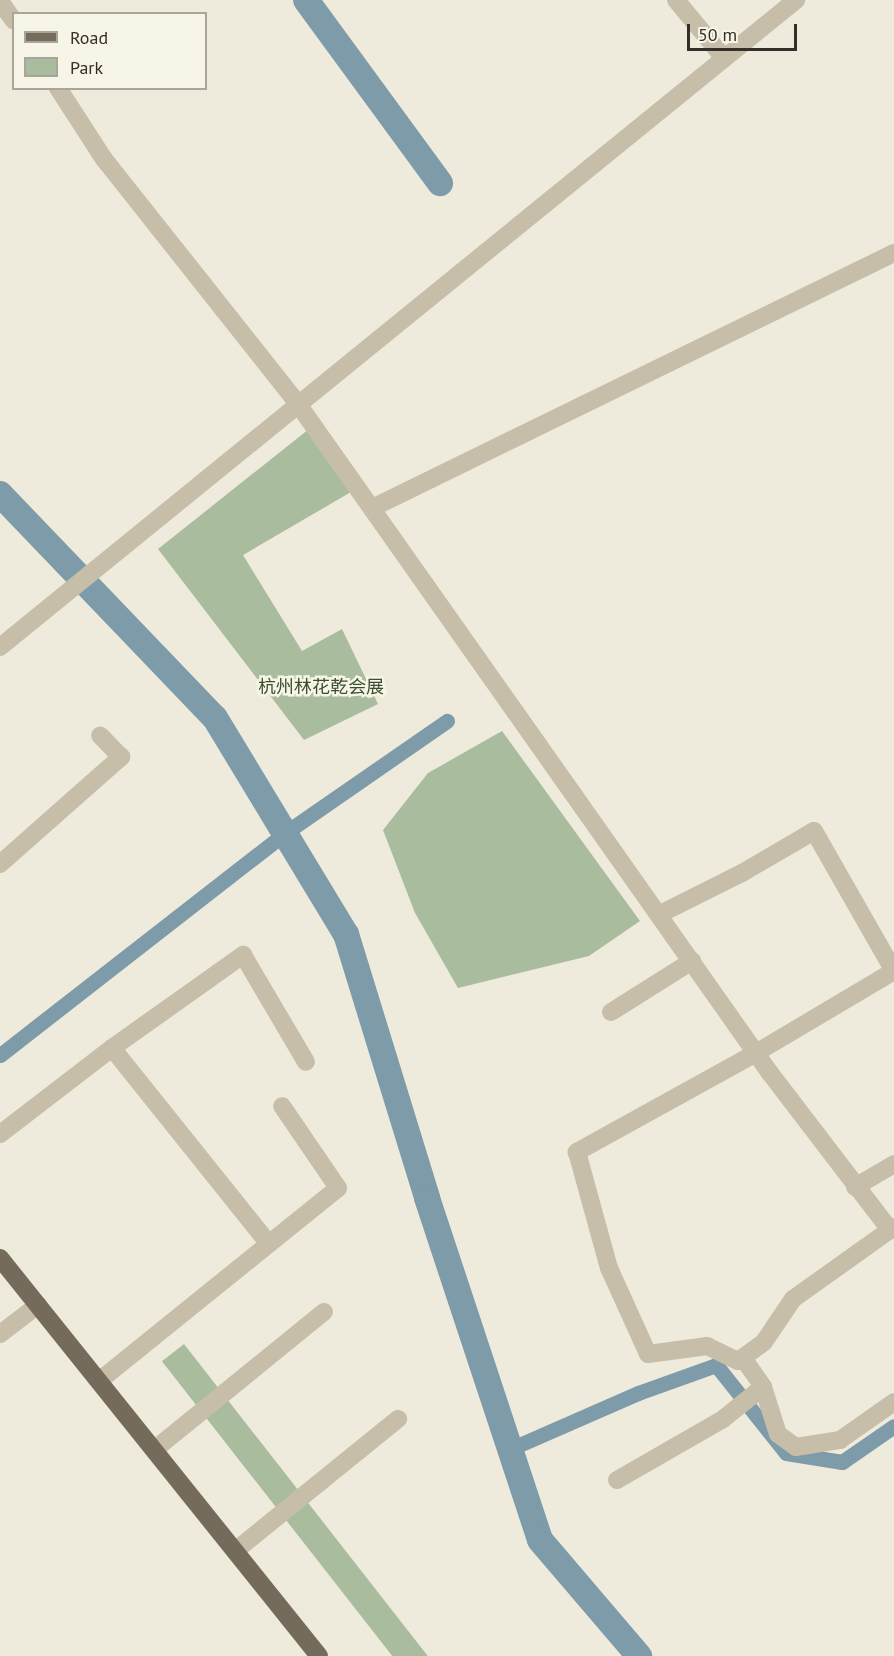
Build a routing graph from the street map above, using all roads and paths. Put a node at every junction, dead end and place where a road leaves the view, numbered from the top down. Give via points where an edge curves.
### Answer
1 (676, 0) edge
2 (796, 0) edge
3 (0, 1) edge
4 (12, 18) edge
5 (724, 58) junction
6 (59, 90) edge
7 (894, 253) edge
8 (298, 404) junction
9 (372, 508) junction
10 (0, 647) edge
11 (100, 735) dead end
12 (0, 864) edge
13 (660, 914) junction
14 (692, 961) junction
15 (894, 971) edge
16 (611, 1012) dead end
17 (112, 1048) junction
18 (756, 1053) junction
19 (306, 1062) dead end
20 (282, 1106) dead end
21 (0, 1134) edge
22 (894, 1164) edge
23 (855, 1187) junction
24 (892, 1228) edge
25 (269, 1244) junction
26 (0, 1258) edge
27 (38, 1305) junction
28 (324, 1312) dead end
29 (0, 1334) edge
30 (743, 1358) junction
31 (99, 1381) junction
32 (763, 1387) junction
33 (894, 1402) edge
34 (398, 1419) dead end
35 (154, 1450) junction
36 (616, 1480) dead end
37 (235, 1551) junction
38 (319, 1656) edge

1 - 5 street
2 - 5 street
3 - 4 street
5 - 8 street
6 - 8 street via 104,159
7 - 9 street
8 - 9 street
8 - 10 street
9 - 13 street
11 - 12 street via 121,757
13 - 14 street
13 - 15 street via 814,831
14 - 16 street
14 - 18 street
15 - 18 street
17 - 19 street via 243,955
17 - 21 street
17 - 25 street
18 - 23 street
18 - 30 street via 577,1152 609,1268 648,1354 707,1346 738,1361
20 - 25 street via 339,1188
22 - 23 street
23 - 24 street
24 - 30 street via 793,1299 764,1342
25 - 31 street
26 - 27 main road
27 - 29 street
27 - 31 main road
28 - 35 street
30 - 32 street
31 - 35 main road
32 - 33 street via 778,1434 796,1447 840,1440
32 - 36 street via 723,1419
34 - 37 street
35 - 37 main road
37 - 38 main road

